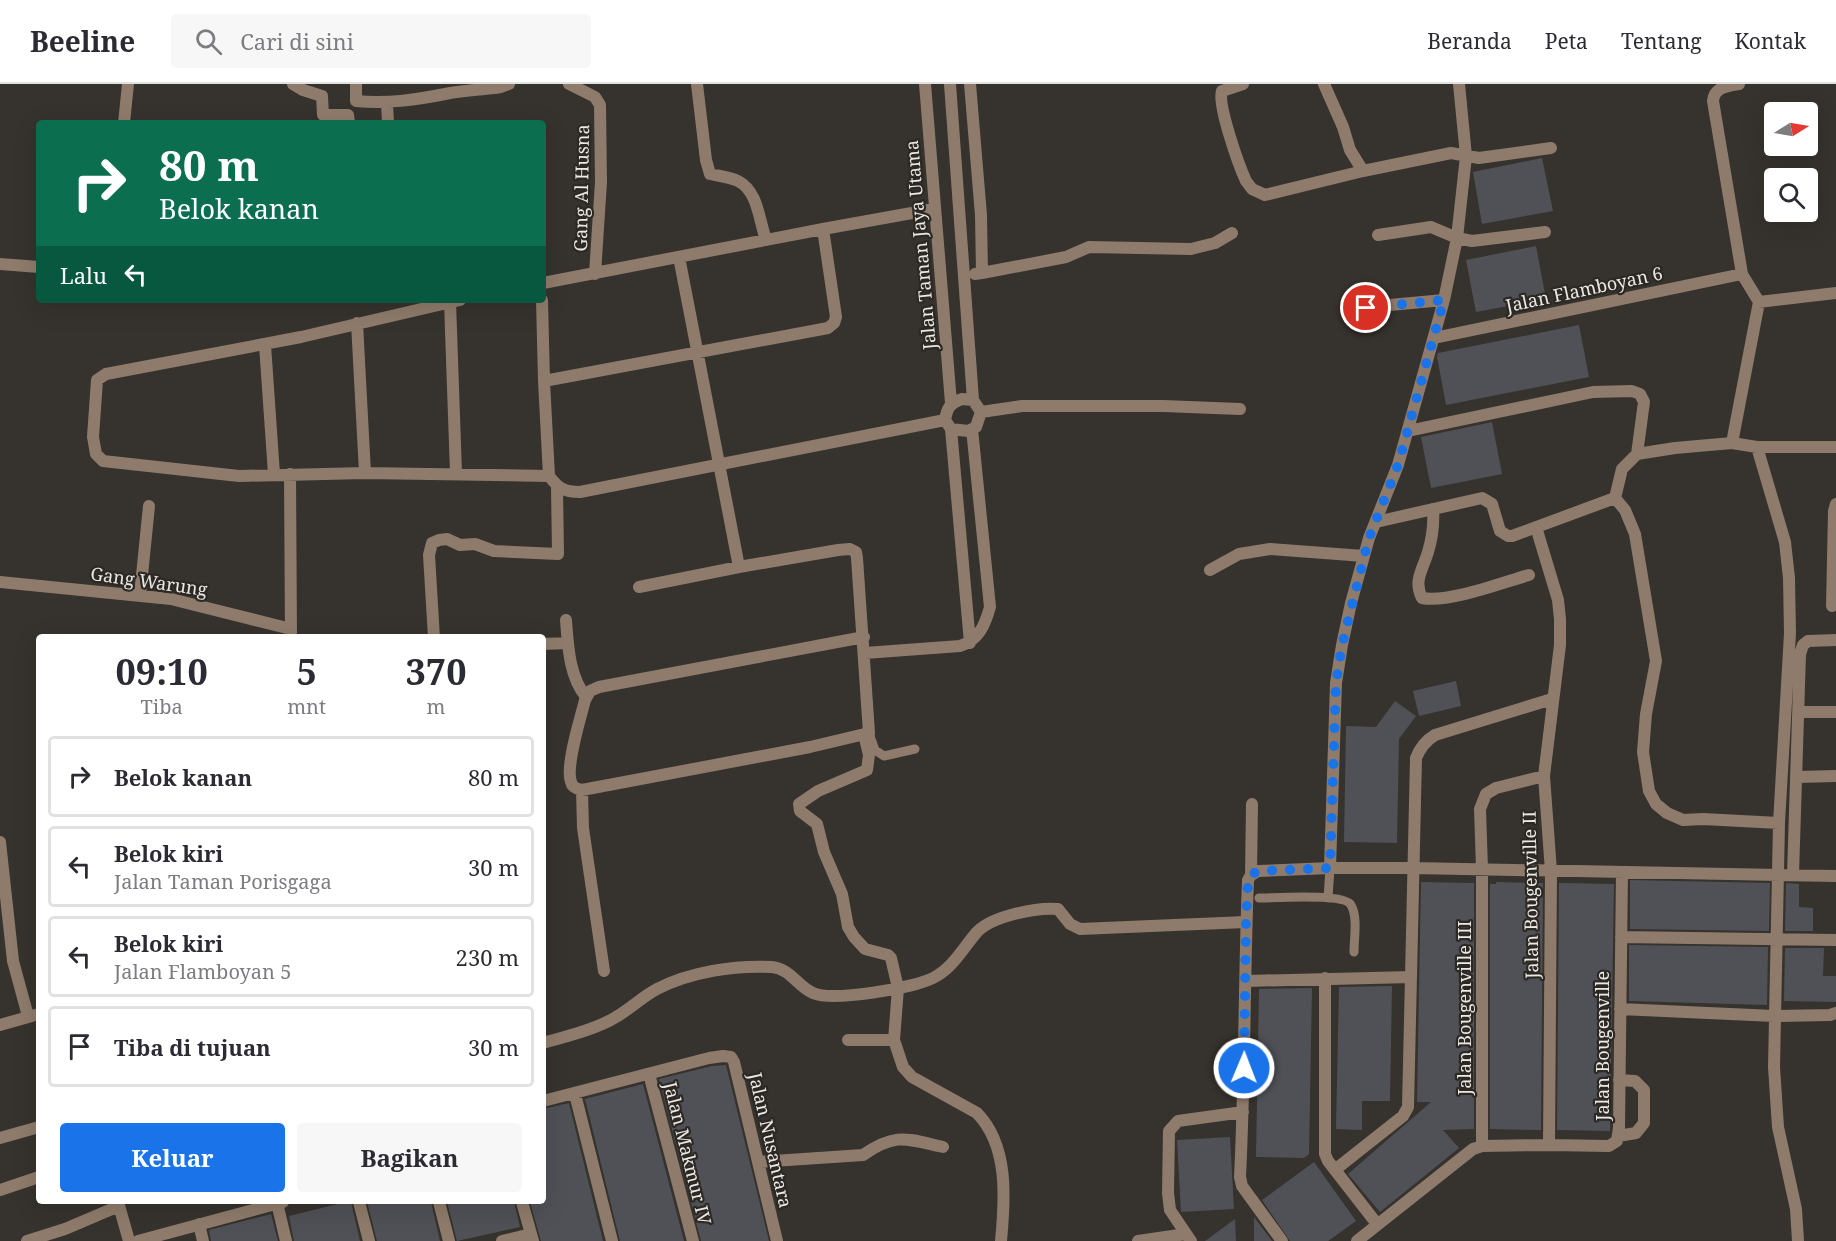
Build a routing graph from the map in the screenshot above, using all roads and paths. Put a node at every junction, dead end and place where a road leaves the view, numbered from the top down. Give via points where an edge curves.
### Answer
1 (128, 84) edge
2 (293, 84) edge
3 (356, 84) edge
4 (509, 84) edge
5 (569, 84) edge
6 (697, 84) edge
7 (925, 84) edge
8 (1243, 84) edge
9 (1324, 84) edge
10 (1459, 84) edge
11 (1736, 84) edge
12 (951, 90) edge
13 (971, 90) edge
14 (387, 103) junction
15 (124, 120) edge
16 (349, 120) edge
17 (388, 120) edge
18 (1551, 148) dead end
19 (1466, 156) junction
20 (1363, 171) junction
21 (934, 209) junction
22 (981, 215) junction
23 (960, 216) junction
24 (823, 229) junction
25 (1545, 232) dead end
26 (1232, 233) dead end
27 (1378, 235) dead end
28 (1457, 238) junction
29 (766, 240) junction
30 (680, 257) junction
31 (0, 264) edge
32 (36, 267) edge
33 (982, 273) junction
34 (595, 274) junction
35 (1742, 274) junction
36 (965, 275) junction
37 (546, 283) edge
38 (1836, 293) edge
39 (1444, 300) junction
40 (1759, 302) junction
41 (446, 303) edge
42 (455, 303) edge
43 (542, 303) edge
44 (1346, 309) dead end
45 (357, 323) junction
46 (1434, 338) junction
47 (264, 345) junction
48 (698, 351) junction
49 (544, 381) junction
50 (973, 400) junction
51 (951, 403) junction
52 (1240, 409) dead end
53 (981, 412) junction
54 (948, 424) junction
55 (972, 429) junction
56 (1408, 431) junction
57 (1732, 443) junction
58 (1757, 447) junction
59 (1836, 447) edge
60 (1637, 454) junction
61 (719, 464) junction
62 (365, 473) junction
63 (456, 473) junction
64 (274, 474) junction
65 (290, 474) junction
66 (549, 476) junction
67 (557, 487) junction
68 (1615, 498) junction
69 (1836, 504) edge
70 (149, 506) dead end
71 (1433, 509) junction
72 (1376, 522) junction
73 (1536, 527) junction
74 (1364, 556) junction
75 (739, 567) junction
76 (1210, 570) dead end
77 (1529, 575) dead end
78 (0, 582) edge
79 (639, 587) dead end
80 (1834, 587) edge
81 (140, 595) junction
82 (1832, 606) dead end
83 (566, 620) dead end
84 (291, 633) edge
85 (434, 634) edge
86 (864, 637) junction
87 (1836, 640) edge
88 (568, 643) junction
89 (970, 643) junction
90 (546, 644) edge
91 (865, 653) junction
92 (586, 697) junction
93 (1552, 699) junction
94 (1800, 712) junction
95 (1836, 712) edge
96 (867, 733) junction
97 (915, 749) dead end
98 (1544, 776) junction
99 (1836, 776) edge
100 (1797, 777) junction
101 (582, 790) junction
102 (1252, 804) dead end
103 (1779, 824) junction
104 (0, 842) edge
105 (1330, 868) junction
106 (1413, 868) junction
107 (1482, 869) junction
108 (1551, 871) junction
109 (1622, 872) junction
110 (1251, 875) junction
111 (1777, 875) junction
112 (1793, 875) junction
113 (1836, 876) edge
114 (1328, 897) junction
115 (1259, 898) dead end
116 (1246, 922) junction
117 (1621, 937) junction
118 (1776, 939) junction
119 (1836, 940) edge
120 (1354, 952) dead end
121 (604, 971) dead end
122 (1411, 977) junction
123 (1325, 978) junction
124 (1246, 981) junction
125 (898, 988) junction
126 (1620, 1009) junction
127 (1836, 1013) edge
128 (34, 1015) edge
129 (1774, 1016) junction
130 (0, 1025) edge
131 (848, 1040) dead end
132 (894, 1040) junction
133 (546, 1042) edge
134 (649, 1074) junction
135 (1619, 1080) junction
136 (575, 1094) junction
137 (546, 1100) edge
138 (1244, 1112) junction
139 (36, 1128) edge
140 (1618, 1136) junction
141 (0, 1138) edge
142 (1549, 1145) junction
143 (1482, 1146) junction
144 (943, 1147) dead end
145 (758, 1162) junction
146 (1336, 1169) junction
147 (36, 1178) edge
148 (0, 1191) edge
149 (119, 1204) edge
150 (263, 1204) edge
151 (280, 1204) edge
152 (360, 1204) edge
153 (440, 1204) edge
154 (523, 1204) edge
155 (246, 1206) edge
156 (199, 1224) junction
157 (1377, 1224) junction
158 (532, 1238) edge
159 (1189, 1238) edge
160 (27, 1241) edge
161 (129, 1241) edge
162 (138, 1241) edge
163 (203, 1241) edge
164 (286, 1241) edge
165 (369, 1241) edge
166 (449, 1241) edge
167 (502, 1241) edge
168 (612, 1241) edge
169 (693, 1241) edge
170 (777, 1241) edge
171 (1001, 1241) edge
172 (1138, 1241) edge
173 (1282, 1241) edge
174 (1357, 1241) edge
175 (1798, 1241) edge

1 - 15 street
2 - 16 street via 322,96 323,115 348,115
3 - 14 street via 356,101
4 - 14 street
5 - 34 street, Gang Al Husna via 595,97 600,105 601,182
6 - 29 street via 710,174 735,180 750,189
7 - 21 street, Jalan Taman Jaya Utama
8 - 20 street via 1226,88 1220,97 1243,176 1252,189 1265,195
9 - 20 street via 1350,150
10 - 19 street
11 - 35 street via 1716,92 1713,101
12 - 13 street
12 - 23 street
13 - 22 street
14 - 17 street
18 - 19 street via 1479,158
19 - 20 street via 1451,153
19 - 28 street
21 - 24 street
21 - 51 street, Jalan Taman Jaya Utama
22 - 23 street
22 - 33 street
23 - 36 street
24 - 29 street
24 - 48 street via 834,323
25 - 28 street via 1472,241
26 - 33 street via 1215,243 1191,249 1089,247 1066,257
27 - 28 street via 1431,228
28 - 39 street
29 - 30 street
30 - 34 street
30 - 48 street
31 - 32 street
33 - 36 street
34 - 37 street
35 - 40 street
35 - 46 street, Jalan Flamboyan 6
36 - 50 street
38 - 40 street
39 - 44 street
39 - 46 street
40 - 57 street
41 - 45 street
42 - 63 street
43 - 49 street
45 - 47 street
45 - 62 street
46 - 56 street
47 - 64 street
47 - 64 street via 99,377 93,436 96,454 103,461 239,476
48 - 49 street
48 - 61 street
49 - 66 street
50 - 51 street
50 - 53 street
51 - 54 street via 947,409
52 - 53 street via 1022,406
53 - 55 street
54 - 55 street via 958,431
54 - 61 street
54 - 89 street
55 - 89 street via 990,607 984,626
56 - 60 street via 1593,392 1632,391 1640,394 1644,402
56 - 72 street
57 - 58 street
57 - 60 street
58 - 59 street
58 - 103 street via 1785,542 1789,578 1790,633
60 - 68 street via 1622,469
61 - 67 street via 580,492
61 - 75 street
62 - 63 street
62 - 65 street
63 - 66 street
64 - 65 street
65 - 84 street
66 - 67 street
67 - 85 street via 558,554 494,551 447,539 432,543 429,555
68 - 73 street
68 - 103 street via 1635,534 1656,661 1643,752 1649,791 1656,804 1683,820
69 - 80 street
70 - 81 street
71 - 72 street
71 - 73 street via 1482,498 1492,504 1504,534 1512,536
71 - 77 street via 1428,553 1418,582 1422,598 1472,592
72 - 74 street
73 - 93 street, Jalan Bougenville II via 1558,600 1560,645
74 - 76 street via 1270,549 1239,554
74 - 105 street via 1336,683
75 - 79 street
75 - 86 street via 844,549 856,552
78 - 81 street, Gang Warung
80 - 82 street
81 - 84 street, Gang Warung via 171,599
83 - 88 street
86 - 91 street
86 - 92 street via 599,687
87 - 94 street via 1814,639 1803,645
88 - 90 street
88 - 92 street via 575,677
89 - 91 street
91 - 96 street
92 - 101 street via 570,766 571,783
93 - 98 street, Jalan Bougenville II
93 - 106 street via 1435,735 1425,742 1416,758
94 - 95 street
94 - 100 street
96 - 97 lane via 875,750 884,756
96 - 101 street
96 - 125 street via 867,770 818,791 799,804 800,811 817,824 842,894 849,927 865,949 888,954
98 - 107 street, Jalan Bougenville III via 1486,794 1480,809
98 - 108 street, Jalan Bougenville II
99 - 100 street
100 - 112 street
101 - 121 street via 583,828
102 - 110 street
103 - 111 street
104 - 128 street via 13,961
105 - 106 street
105 - 110 street via 1258,871
105 - 114 lane
106 - 107 street
106 - 122 street
107 - 108 street
107 - 143 street, Jalan Bougenville III
108 - 109 street
108 - 142 street, Jalan Bougenville II
109 - 111 street
109 - 117 street, Jalan Bougenville
110 - 116 street
111 - 112 street
111 - 118 street
112 - 113 street
114 - 115 lane
114 - 120 lane via 1342,898 1351,905
116 - 124 street
116 - 125 street via 1080,929 1070,924 1063,912 1046,907 993,921 979,930 950,966 933,978
117 - 118 street
117 - 126 street, Jalan Bougenville
118 - 119 street
118 - 129 street
122 - 123 street
122 - 146 street via 1408,1107 1403,1116
123 - 124 street
123 - 146 street via 1325,1154
124 - 138 street
125 - 132 street
125 - 133 street via 818,995 784,970 728,969 675,981 615,1018
126 - 129 street
126 - 135 street, Jalan Bougenville
127 - 129 street
128 - 130 street
129 - 175 street via 1778,1127 1796,1209
131 - 132 street
132 - 171 street via 907,1074 977,1113 986,1122 998,1152 1004,1189
134 - 136 street
134 - 145 street, Jalan Nusantara via 731,1057
134 - 169 street, Jalan Makmur IV
135 - 140 street, Jalan Bougenville
135 - 140 street via 1635,1081 1644,1090 1644,1123 1636,1133
136 - 137 street
136 - 168 street
138 - 159 street via 1178,1121 1169,1131 1169,1204
138 - 173 street via 1242,1186
139 - 141 street
140 - 142 street, Jalan Bougenville via 1615,1144 1609,1146
142 - 143 street, Jalan Bougenville
143 - 157 street via 1467,1153
144 - 145 street via 901,1138 863,1155
145 - 170 street, Jalan Nusantara
146 - 157 street
147 - 148 street
149 - 160 street
149 - 161 street
150 - 155 street
151 - 164 street
152 - 165 street
153 - 166 street
154 - 158 street
155 - 156 street
156 - 162 street
156 - 163 street
157 - 174 street
158 - 167 street
159 - 172 street

